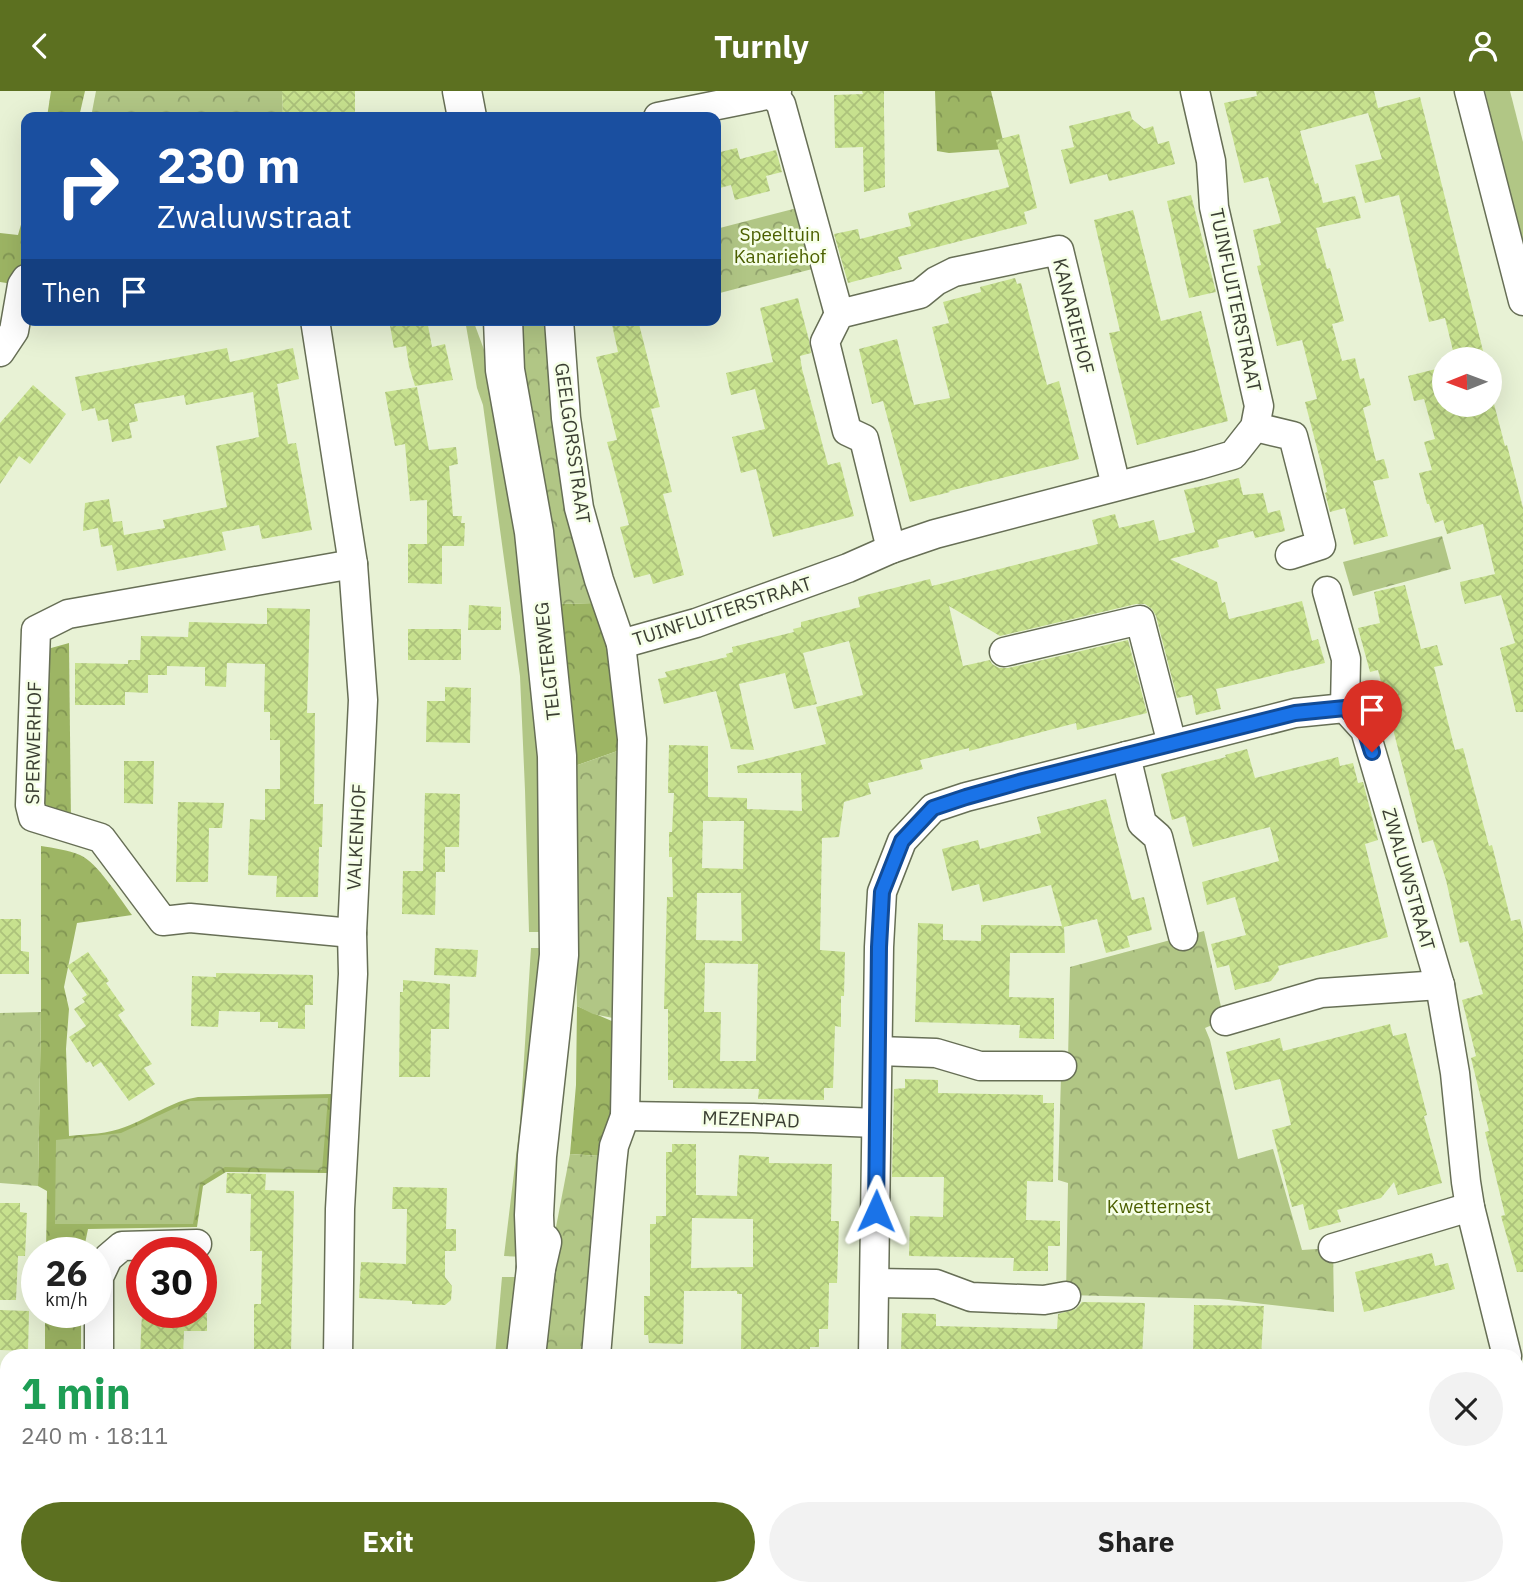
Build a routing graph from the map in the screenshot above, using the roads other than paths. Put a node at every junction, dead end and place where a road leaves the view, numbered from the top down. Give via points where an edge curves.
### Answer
1 (441, 91) edge
2 (462, 91) edge
3 (1195, 91) edge
4 (1469, 91) edge
5 (774, 93) edge
6 (445, 112) edge
7 (466, 112) edge
8 (682, 112) edge
9 (18, 292) edge
10 (1523, 301) edge
11 (839, 314) junction
12 (316, 326) edge
13 (488, 326) edge
14 (503, 326) edge
15 (559, 326) edge
16 (0, 352) edge
17 (505, 370) junction
18 (1255, 427) junction
19 (1116, 486) junction
20 (891, 549) junction
21 (1290, 555) dead end
22 (352, 564) junction
23 (1328, 591) dead end
24 (621, 644) junction
25 (1004, 653) dead end
26 (1345, 708) junction
27 (1172, 744) junction
28 (1126, 757) junction
29 (352, 933) junction
30 (1183, 936) dead end
31 (1440, 985) junction
32 (1225, 1021) dead end
33 (878, 1051) junction
34 (1062, 1066) dead end
35 (625, 1116) junction
36 (876, 1123) junction
37 (1470, 1207) junction
38 (126, 1246) edge
39 (1333, 1248) dead end
40 (875, 1283) junction
41 (1066, 1296) dead end
42 (99, 1349) edge
43 (338, 1349) edge
44 (527, 1349) edge
45 (597, 1349) edge
46 (873, 1349) edge
47 (1505, 1349) edge

1 - 6 street
2 - 7 street
3 - 18 street, TUINFLUITERSTRAAT via 1211,161 1214,207 1259,406
4 - 10 street
5 - 8 street
5 - 11 street via 781,104
9 - 16 street via 14,331
11 - 19 street, KANARIEHOF via 920,294 954,272 1059,250
11 - 20 street via 825,342 847,431 864,439
12 - 22 street, VALKENHOF
13 - 17 street, TELGTERWEG
14 - 17 street, TELGTERWEG
15 - 24 street, GEELGORSSTRAAT via 579,508
17 - 44 street, TELGTERWEG via 534,532 557,756 559,955 537,1156 536,1268
18 - 19 street, TUINFLUITERSTRAAT via 1233,455
18 - 21 street via 1293,436 1321,545
19 - 20 street, TUINFLUITERSTRAAT
20 - 24 street, TUINFLUITERSTRAAT via 695,623
22 - 29 street, VALKENHOF via 363,701
22 - 29 street, SPERWERHOF via 68,614 36,630 30,805 33,817 101,838 163,921 190,918
23 - 26 street via 1346,659
24 - 35 street, TUINFLUITERSTRAAT via 632,751
25 - 27 street via 1140,620
26 - 27 street via 1295,713
26 - 31 street, ZWALUWSTRAAT via 1365,730
27 - 28 street
28 - 30 street via 1142,823 1158,837
28 - 33 street via 933,808 902,841 882,892
29 - 43 street, VALKENHOF
31 - 32 street via 1321,993
31 - 37 street, ZWALUWSTRAAT
33 - 34 street via 936,1053 981,1066
33 - 36 street
35 - 36 street, MEZENPAD
35 - 45 street, TUINFLUITERSTRAAT via 614,1146
36 - 40 street
37 - 39 street
37 - 47 street, ZWALUWSTRAAT
38 - 42 street via 108,1258 99,1277
40 - 41 street via 936,1285 971,1297 1044,1300
40 - 46 street

